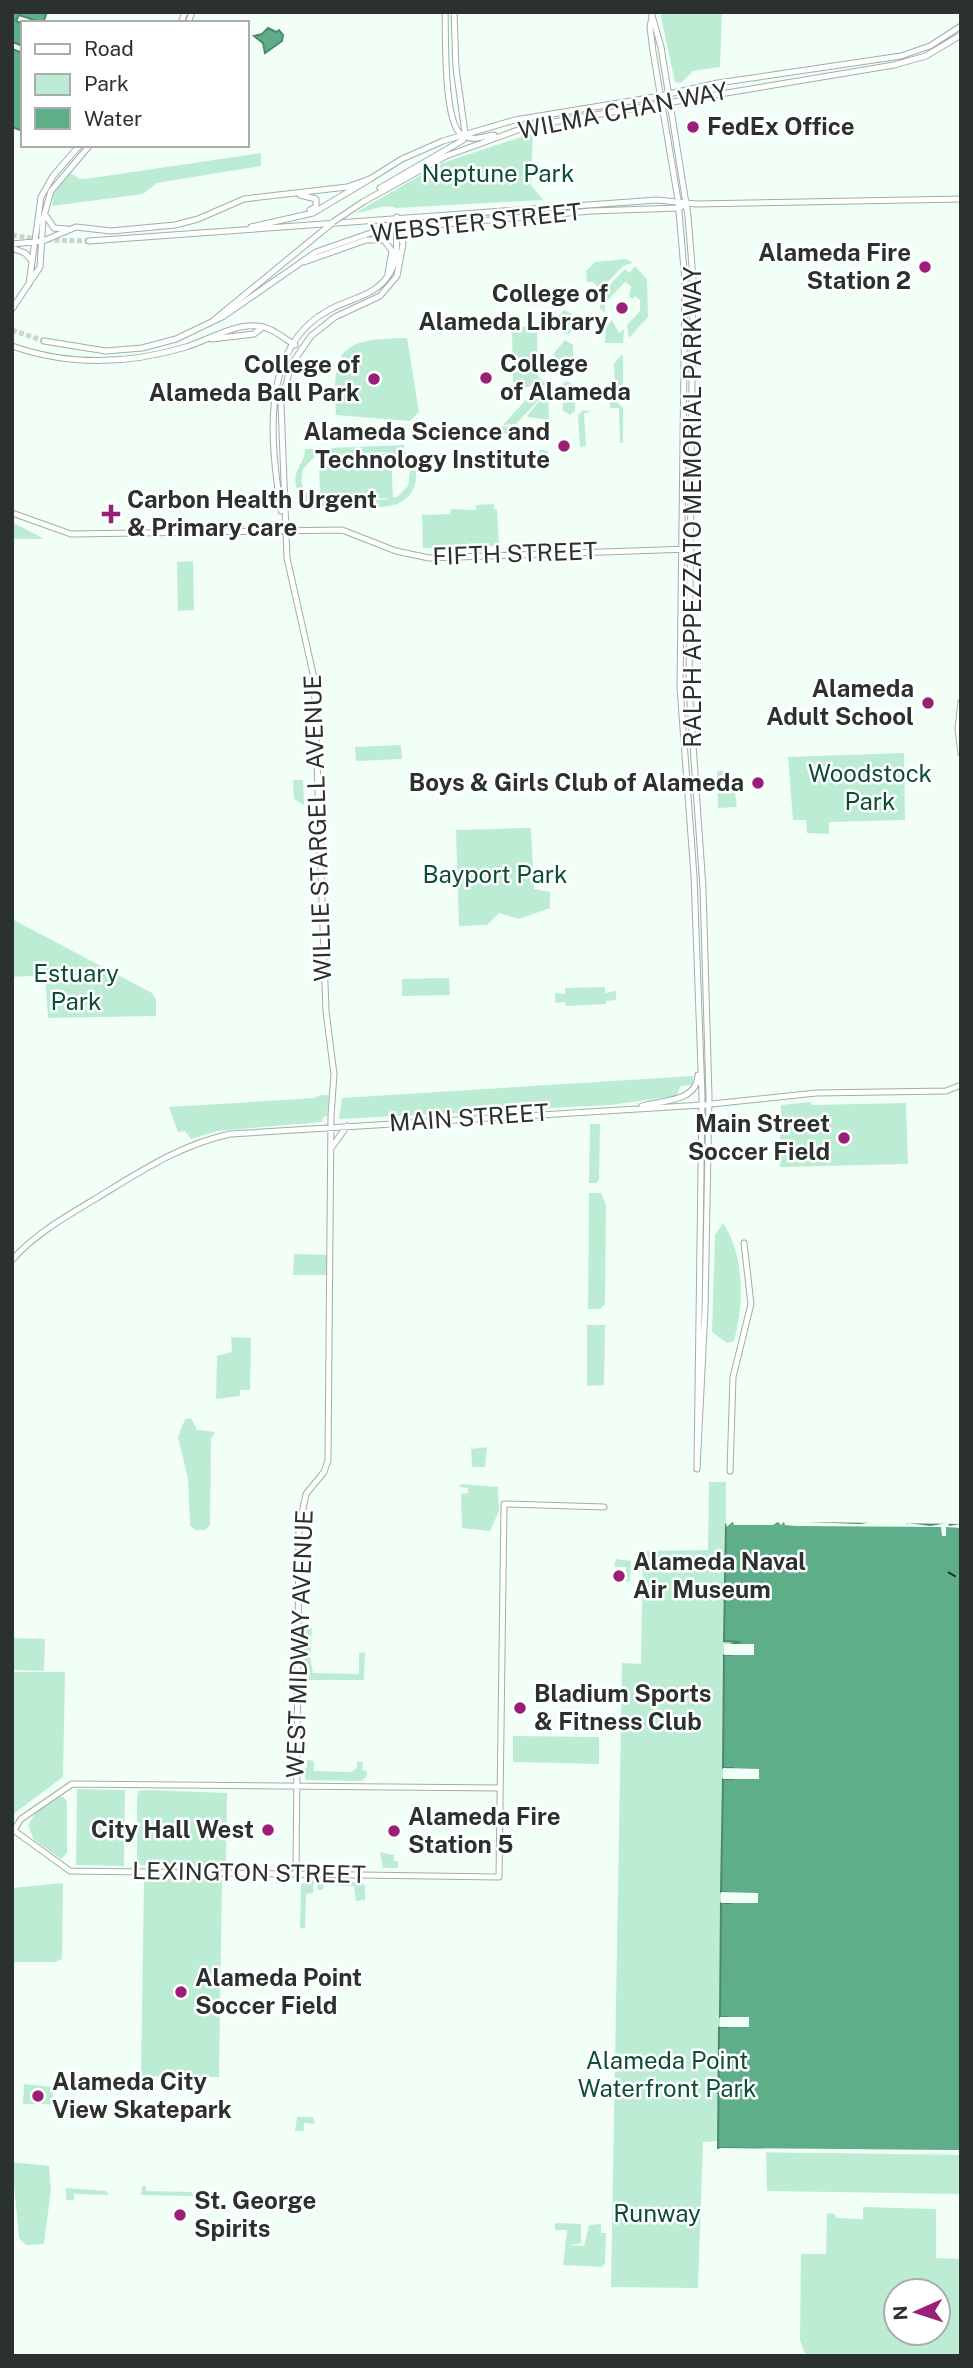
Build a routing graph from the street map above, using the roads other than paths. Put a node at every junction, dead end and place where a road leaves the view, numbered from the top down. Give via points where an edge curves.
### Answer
1 (445, 12) edge
2 (454, 12) edge
3 (652, 15) edge
4 (961, 26) edge
5 (961, 35) edge
6 (668, 94) junction
7 (661, 96) junction
8 (666, 105) junction
9 (504, 134) junction
10 (464, 135) junction
11 (78, 147) edge
12 (88, 147) edge
13 (370, 179) junction
14 (300, 194) junction
15 (961, 199) edge
16 (678, 200) junction
17 (365, 201) junction
18 (686, 204) junction
19 (679, 208) junction
20 (44, 213) junction
21 (397, 216) junction
22 (297, 217) junction
23 (399, 227) junction
24 (70, 228) junction
25 (234, 231) junction
26 (43, 241) junction
27 (89, 241) tunnel mouth
28 (36, 243) junction
29 (12, 246) edge
30 (295, 265) junction
31 (32, 268) junction
32 (384, 282) junction
33 (29, 284) junction
34 (12, 309) edge
35 (209, 325) junction
36 (44, 341) tunnel mouth
37 (293, 344) junction
38 (12, 345) edge
39 (301, 349) junction
40 (12, 513) edge
41 (284, 531) junction
42 (682, 549) junction
43 (690, 549) junction
44 (961, 702) edge
45 (961, 753) edge
46 (699, 1013) junction
47 (961, 1085) edge
48 (705, 1104) junction
49 (633, 1108) junction
50 (346, 1126) junction
51 (331, 1127) junction
52 (332, 1147) junction
53 (744, 1243) dead end
54 (12, 1260) edge
55 (730, 1471) dead end
56 (604, 1507) dead end
57 (296, 1786) junction
58 (500, 1788) junction
59 (13, 1829) edge
60 (296, 1874) junction

1 - 10 street via 454,126
2 - 10 street
3 - 6 street
3 - 7 street
4 - 6 street, WILMA CHAN WAY via 930,46 901,56
5 - 8 street, WILMA CHAN WAY via 926,56 894,65
6 - 7 street, WILMA CHAN WAY
6 - 8 street
7 - 8 street
7 - 10 street, WILMA CHAN WAY via 526,118
8 - 9 street, WILMA CHAN WAY via 550,121
8 - 16 street, RALPH APPEZZATO MEMORIAL PARKWAY
8 - 18 street, RALPH APPEZZATO MEMORIAL PARKWAY
9 - 10 street via 474,139
9 - 17 street, WILMA CHAN WAY via 446,156
10 - 13 street, WILMA CHAN WAY via 411,155
10 - 17 street via 459,145 388,181
11 - 28 street via 45,189 38,209
12 - 20 street via 57,180
13 - 14 street
13 - 22 street via 325,207
14 - 22 street via 314,198 317,204
14 - 24 street via 244,199 175,225 111,231
15 - 18 street, WEBSTER STREET
16 - 18 street, WEBSTER STREET
16 - 19 street, RALPH APPEZZATO MEMORIAL PARKWAY
16 - 21 street, WEBSTER STREET
17 - 35 street, WILMA CHAN WAY, bridge via 281,262
18 - 19 street, WEBSTER STREET
18 - 43 street, RALPH APPEZZATO MEMORIAL PARKWAY via 693,279
19 - 23 street, WEBSTER STREET
19 - 42 street, RALPH APPEZZATO MEMORIAL PARKWAY via 685,281
20 - 24 street via 51,227
20 - 26 street
21 - 23 street, WILLIE STARGELL AVENUE
21 - 25 street, WEBSTER STREET
22 - 25 street
23 - 30 street, WEBSTER STREET via 342,241
23 - 32 street, WILLIE STARGELL AVENUE via 395,262
23 - 39 street, WILLIE STARGELL AVENUE via 401,263 393,282 375,299 323,326
24 - 26 street
25 - 27 street, WEBSTER STREET
26 - 28 street
26 - 33 street via 40,267
28 - 29 street
28 - 31 street
29 - 31 street via 29,255
30 - 32 street via 366,240 384,240 392,255
30 - 35 street, WEBSTER STREET
31 - 33 street
32 - 37 street, WILLIE STARGELL AVENUE via 366,296 320,315
33 - 34 street
35 - 36 street, WEBSTER STREET via 168,342 128,349 85,349
37 - 38 street via 263,327 245,327 149,356 101,361 52,357
37 - 39 street
37 - 41 street, WILLIE STARGELL AVENUE via 279,371 275,394
39 - 41 street, WILLIE STARGELL AVENUE via 281,404
40 - 41 street, FIFTH STREET via 71,534
41 - 42 street, FIFTH STREET via 342,530 429,558
41 - 51 street, WILLIE STARGELL AVENUE via 290,578 314,678 326,1011 334,1074
42 - 43 street, FIFTH STREET
42 - 46 street, RALPH APPEZZATO MEMORIAL PARKWAY via 680,688
43 - 48 street, RALPH APPEZZATO MEMORIAL PARKWAY via 689,688 703,888
44 - 45 street
46 - 48 street, RALPH APPEZZATO MEMORIAL PARKWAY
46 - 49 street via 696,1086 683,1097
47 - 48 street, MAIN STREET via 942,1092 816,1093
48 - 48 street via 695,1400 697,1469 705,1310
48 - 49 street, MAIN STREET
49 - 50 street, MAIN STREET
50 - 51 street, MAIN STREET
50 - 52 street
51 - 52 street, WEST MIDWAY AVENUE
51 - 54 street, MAIN STREET via 241,1132 180,1149 56,1223
52 - 57 street, WEST MIDWAY AVENUE via 328,1460 306,1494 300,1517
53 - 55 street via 751,1304 733,1377
56 - 58 street via 504,1504
57 - 58 street
57 - 59 street via 72,1784
57 - 60 street, WEST MIDWAY AVENUE
58 - 60 street, LEXINGTON STREET via 499,1877
59 - 60 street, LEXINGTON STREET via 70,1871

